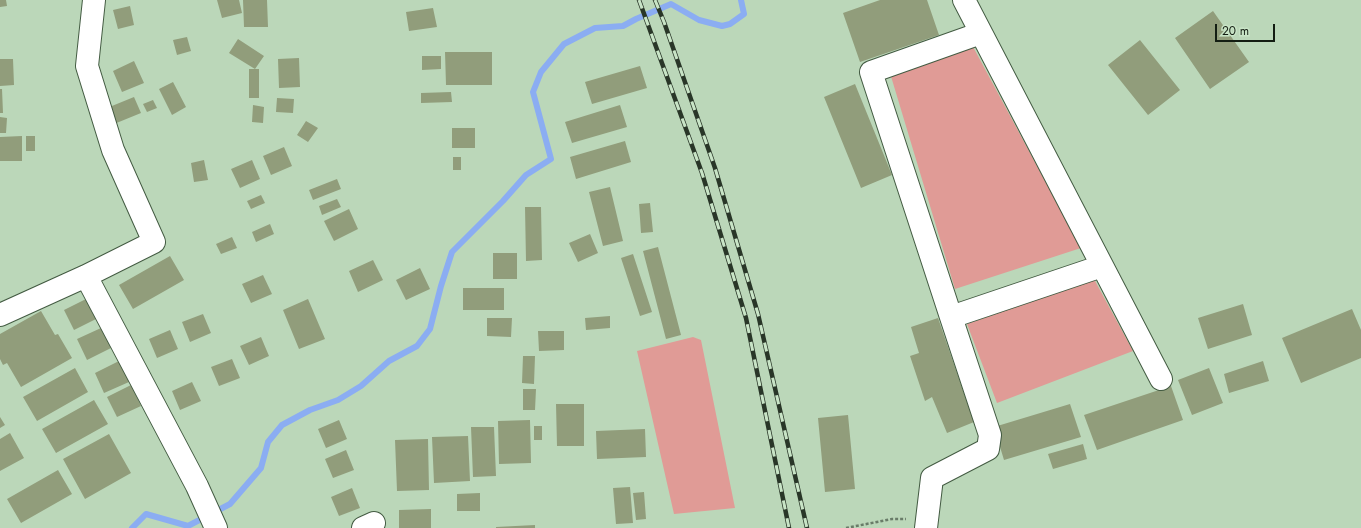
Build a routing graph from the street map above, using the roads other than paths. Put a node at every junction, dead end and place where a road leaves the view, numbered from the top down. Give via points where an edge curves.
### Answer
1 (94, 0) edge
2 (964, 0) edge
3 (981, 33) junction
4 (1102, 266) junction
5 (86, 276) junction
6 (0, 315) edge
7 (951, 316) junction
8 (1161, 379) dead end
9 (215, 526) edge
10 (926, 528) edge

1 - 5 street via 87,66 113,150 154,242
2 - 3 street
3 - 4 street
3 - 7 street via 871,72
4 - 7 street
4 - 8 street
5 - 6 street
5 - 9 street via 197,486
7 - 10 street via 990,435 988,450 932,478

